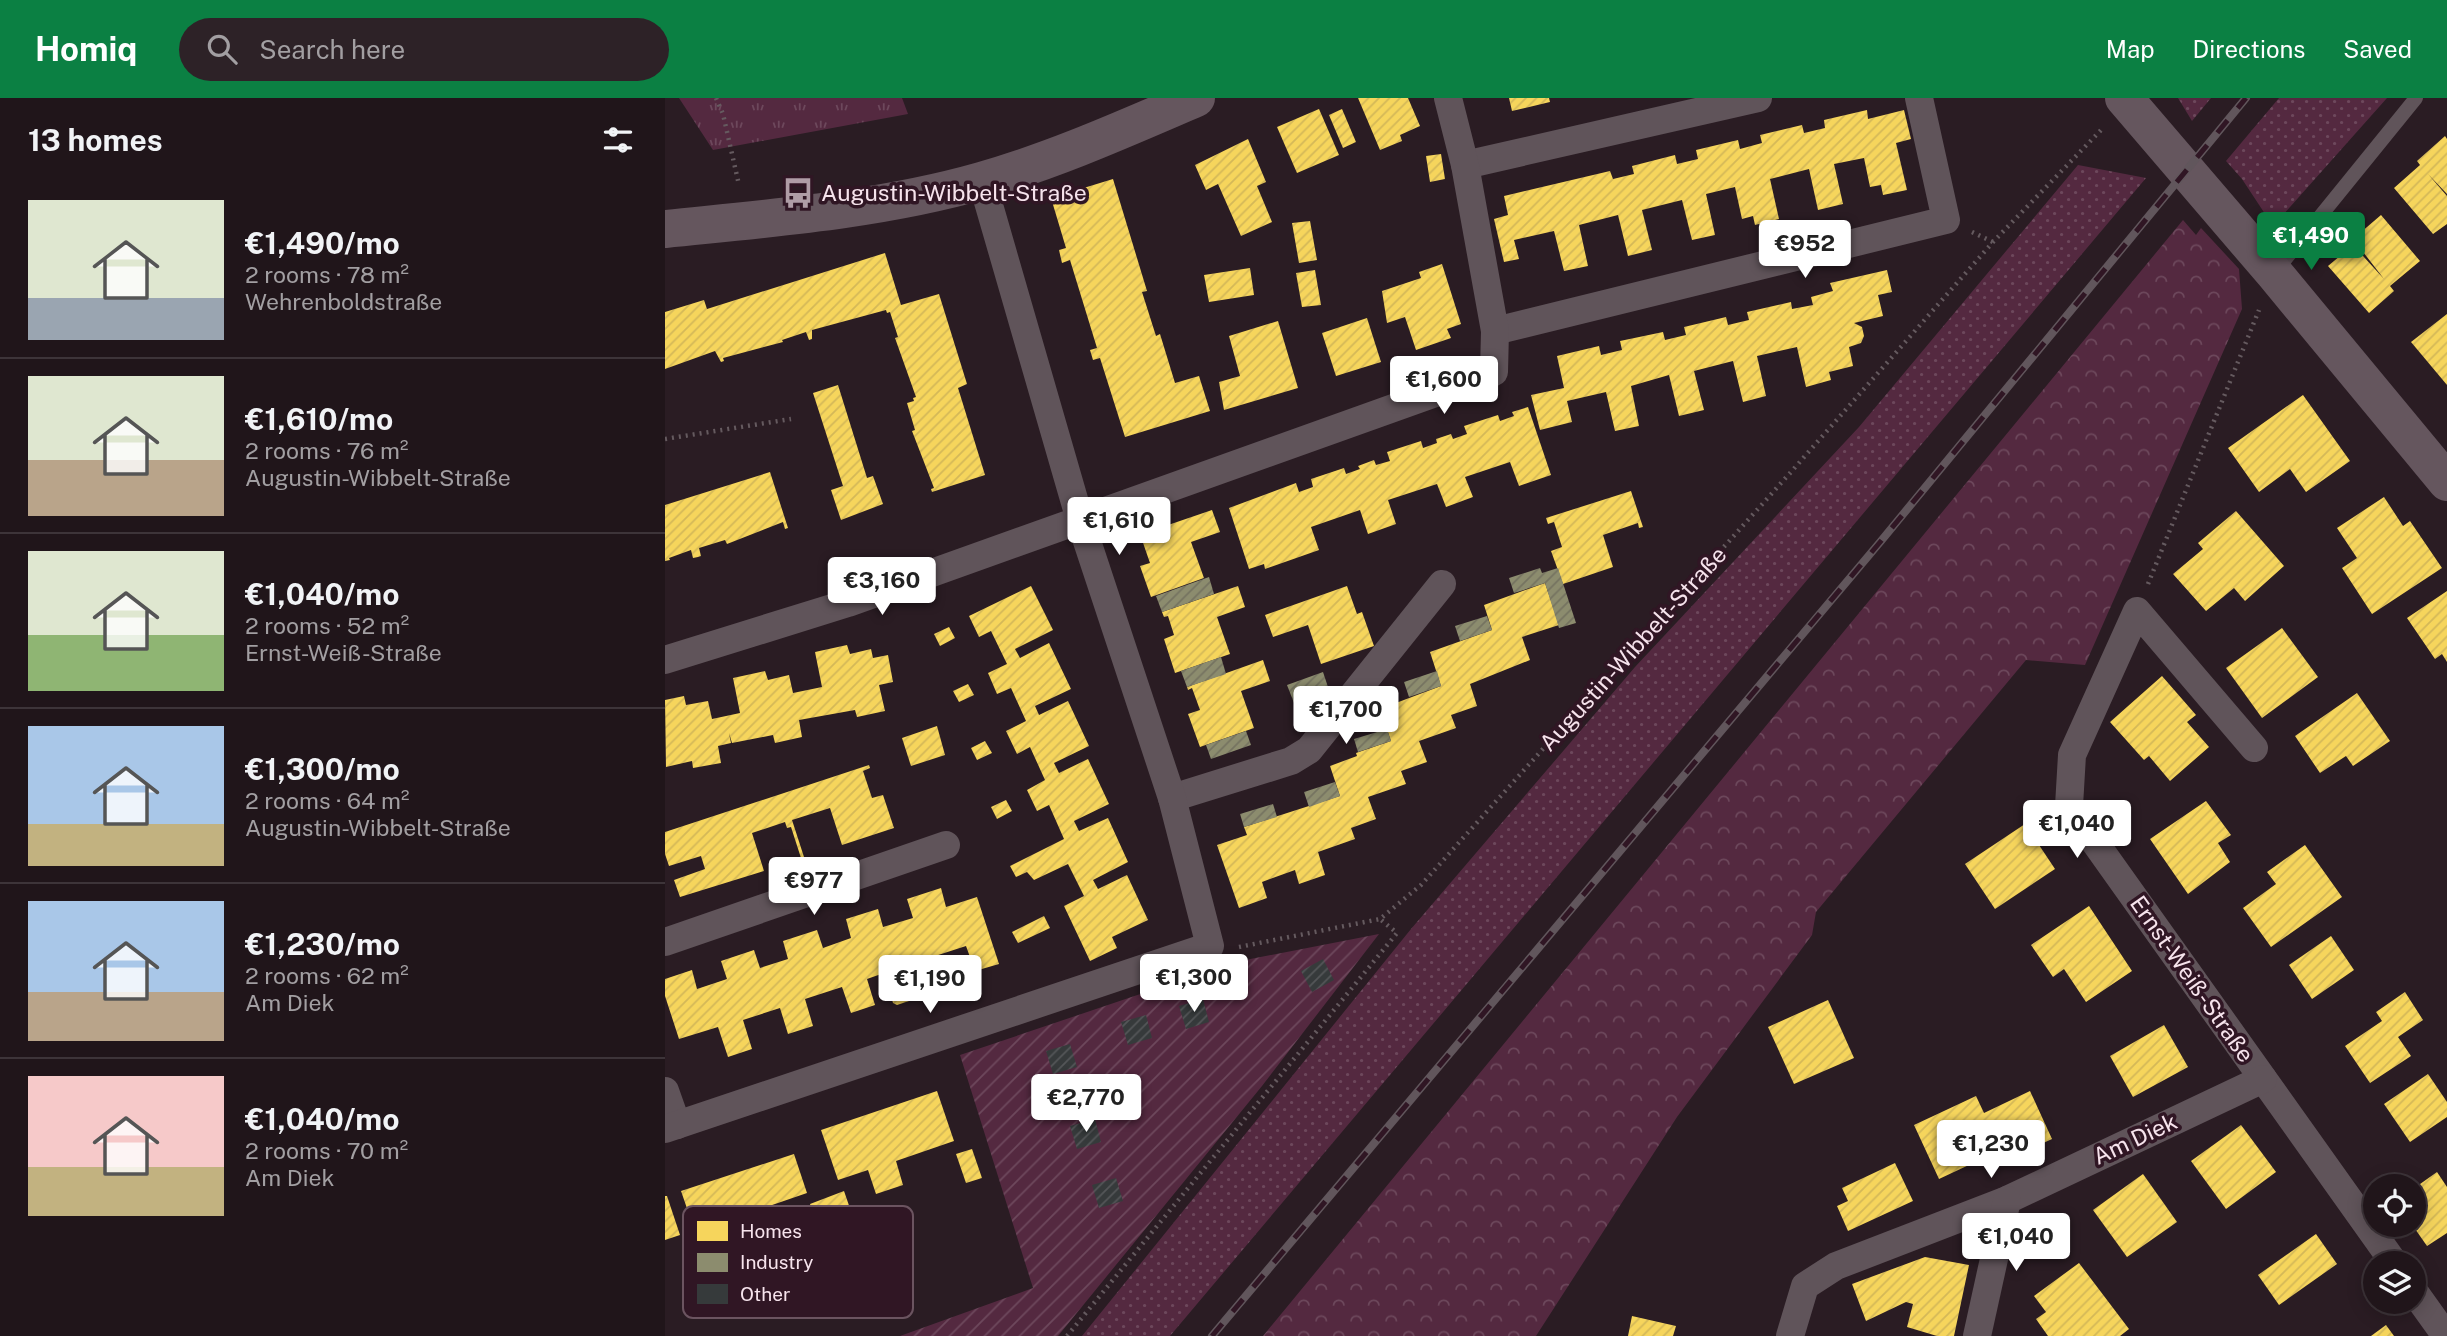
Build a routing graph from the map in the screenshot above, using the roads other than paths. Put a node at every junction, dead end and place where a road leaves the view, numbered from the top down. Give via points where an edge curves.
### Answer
1 (1196, 98) edge
2 (1448, 98) edge
3 (1758, 98) edge
4 (1919, 98) edge
5 (2416, 98) edge
6 (2126, 100) edge
7 (1465, 165) junction
8 (982, 180) junction
9 (665, 229) edge
10 (2274, 274) junction
11 (1495, 331) junction
12 (2447, 482) edge
13 (1080, 520) junction
14 (1442, 584) dead end
15 (665, 660) edge
16 (2254, 748) dead end
17 (1172, 798) junction
18 (946, 845) dead end
19 (665, 942) edge
20 (2263, 1079) junction
21 (665, 1091) edge
22 (671, 1127) edge
23 (2007, 1200) junction
24 (2386, 1251) edge
25 (2426, 1308) edge
26 (1790, 1336) edge
27 (1977, 1336) edge
28 (2446, 1336) edge

1 - 8 street
2 - 7 street
3 - 7 street
4 - 11 street via 1946,220
5 - 10 lane
6 - 10 street
7 - 11 street
8 - 9 street via 860,206
8 - 13 street
10 - 12 street
11 - 13 street via 1494,372
13 - 15 street via 848,603
13 - 17 street
14 - 17 street via 1309,750 1291,761
16 - 20 street, Ernst-Weiß-Straße via 2137,611 2072,755 2069,806
17 - 22 street via 1210,946
18 - 19 street
20 - 23 street, Am Diek
20 - 24 street, Ernst-Weiß-Straße
21 - 22 street
23 - 26 street, Am Diek via 1836,1266 1805,1286
23 - 27 street
25 - 28 street

